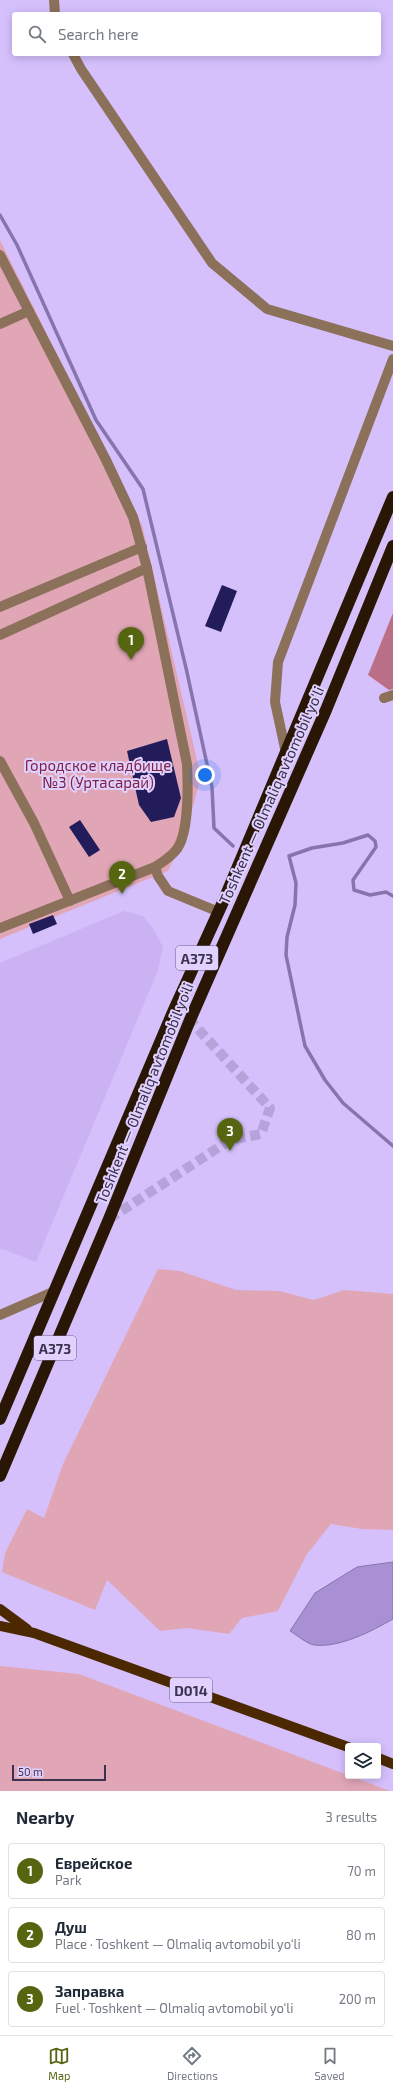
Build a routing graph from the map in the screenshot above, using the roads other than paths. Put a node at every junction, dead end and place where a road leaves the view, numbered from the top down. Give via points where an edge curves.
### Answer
1 (54, 0) edge
2 (55, 12) edge
3 (74, 56) edge
4 (0, 255) edge
5 (29, 311) junction
6 (0, 324) edge
7 (393, 346) edge
8 (393, 359) edge
9 (393, 497) edge
10 (393, 546) edge
11 (142, 547) junction
12 (147, 568) junction
13 (0, 607) edge
14 (0, 636) edge
15 (286, 753) junction
16 (0, 761) edge
17 (155, 867) junction
18 (70, 901) junction
19 (219, 912) junction
20 (0, 928) edge
21 (55, 1291) junction
22 (0, 1315) edge
23 (0, 1419) edge
24 (0, 1476) edge
25 (0, 1609) edge
26 (0, 1626) edge
27 (34, 1633) junction
28 (345, 1746) edge
29 (381, 1759) edge
30 (393, 1764) edge

1 - 2 street
3 - 7 street via 212,263 266,309
4 - 5 street
5 - 6 street
5 - 11 street via 120,488 133,517
8 - 15 street via 278,662 275,702
9 - 15 highway, Toshkent — Olmaliq avtomobil yo‘li / A373
10 - 24 highway, Toshkent — Olmaliq avtomobil yo‘li / A373 via 326,710 190,1020
11 - 12 street
11 - 13 street
12 - 14 street
12 - 17 street via 187,764 189,796 178,848 172,856
15 - 19 highway, Toshkent — Olmaliq avtomobil yo‘li / A373
16 - 18 street via 34,823
17 - 18 street
17 - 19 street via 168,891
18 - 20 street
19 - 21 highway, Toshkent — Olmaliq avtomobil yo‘li / A373 via 173,1012
21 - 22 street
21 - 23 highway, Toshkent — Olmaliq avtomobil yo‘li / A373
25 - 27 main road, D014
26 - 27 main road, D014
27 - 28 main road, D014
29 - 30 main road

